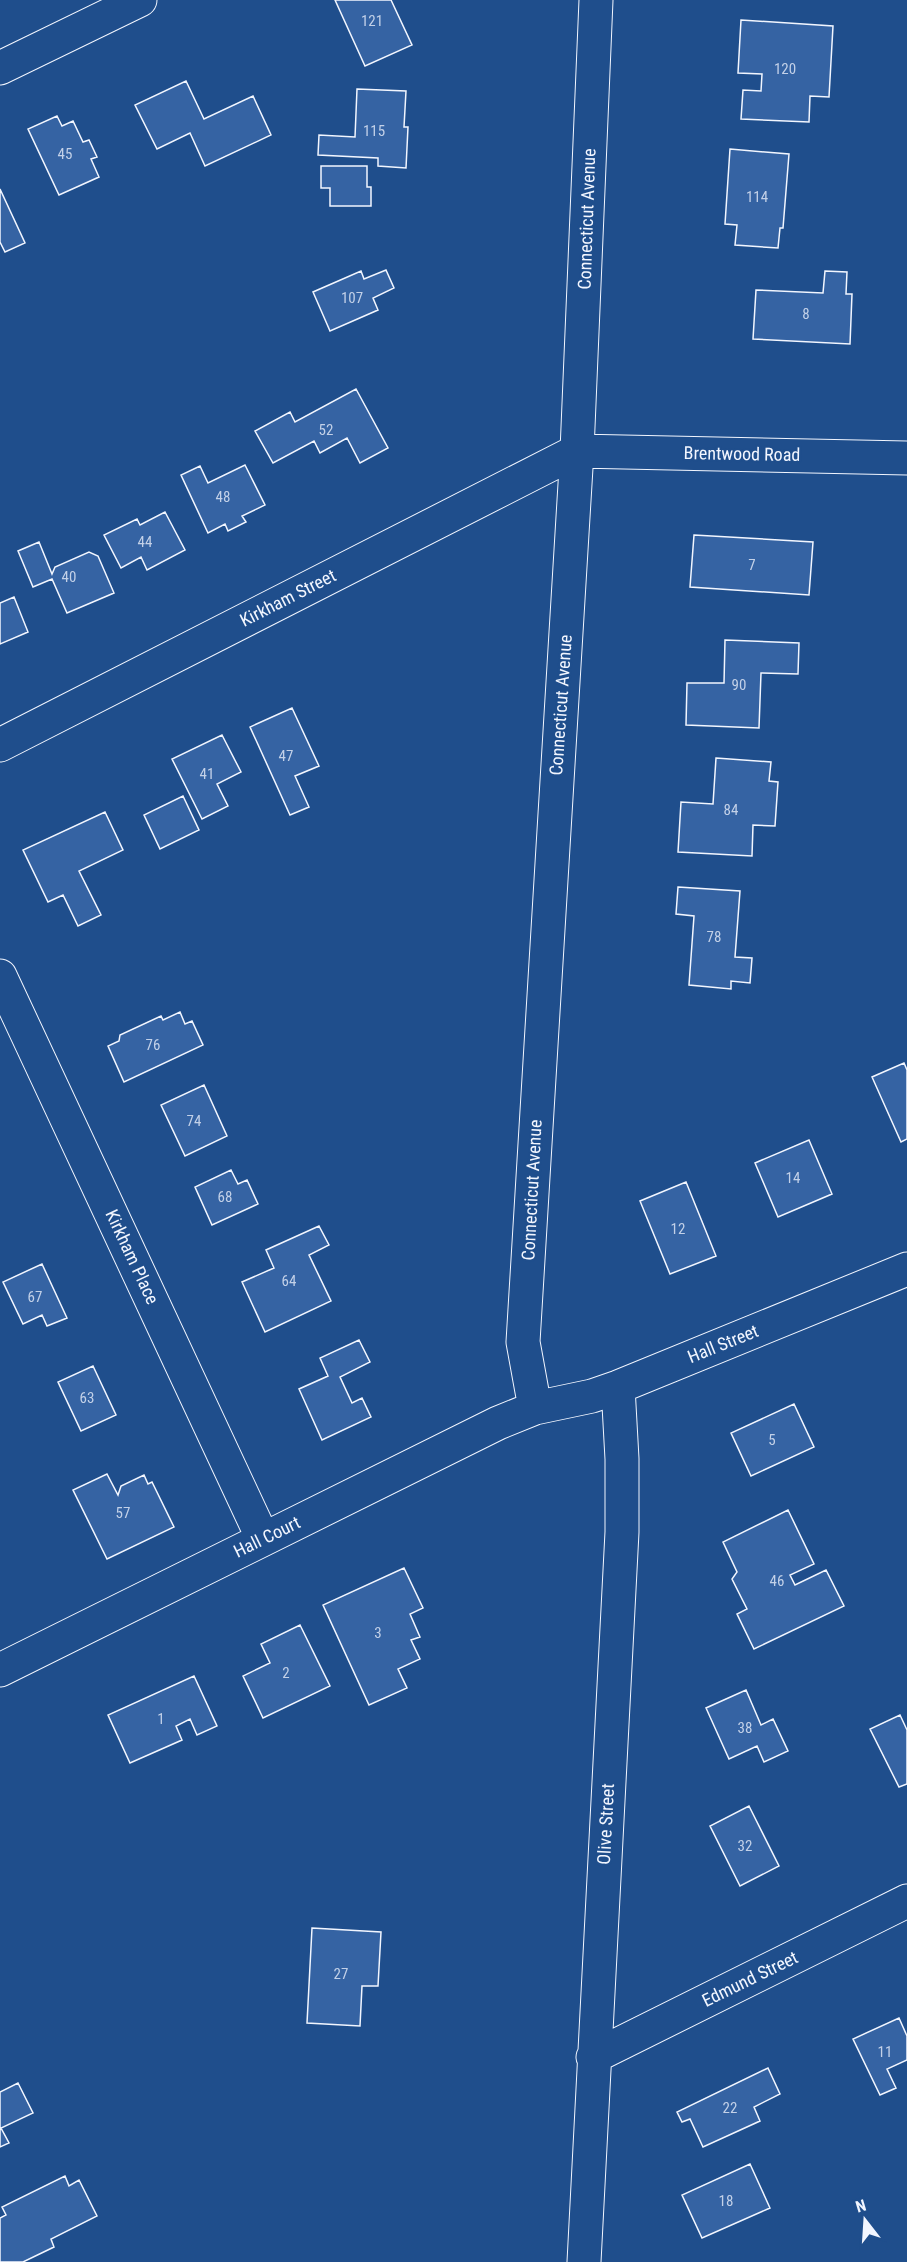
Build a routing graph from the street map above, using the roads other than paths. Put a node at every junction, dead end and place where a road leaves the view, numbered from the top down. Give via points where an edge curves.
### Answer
1 (140, 0) edge
2 (596, 0) edge
3 (0, 68) edge
4 (577, 451) junction
5 (907, 458) edge
6 (0, 745) edge
7 (0, 976) edge
8 (907, 1269) edge
9 (618, 1387) junction
10 (535, 1408) junction
11 (263, 1539) junction
12 (0, 1670) edge
13 (907, 1901) edge
14 (593, 2057) junction
15 (584, 2262) edge

1 - 3 street
2 - 4 street, Connecticut Avenue
4 - 5 street, Brentwood Road
4 - 6 street, Kirkham Street
4 - 10 street, Connecticut Avenue via 523,1342
7 - 11 street, Kirkham Place
8 - 9 street, Hall Street
9 - 10 street, Hall Street
9 - 14 street, Olive Street via 621,1532
10 - 11 street, Hall Court
11 - 12 street, Hall Court
13 - 14 street, Edmund Street
14 - 15 street, Olive Street

